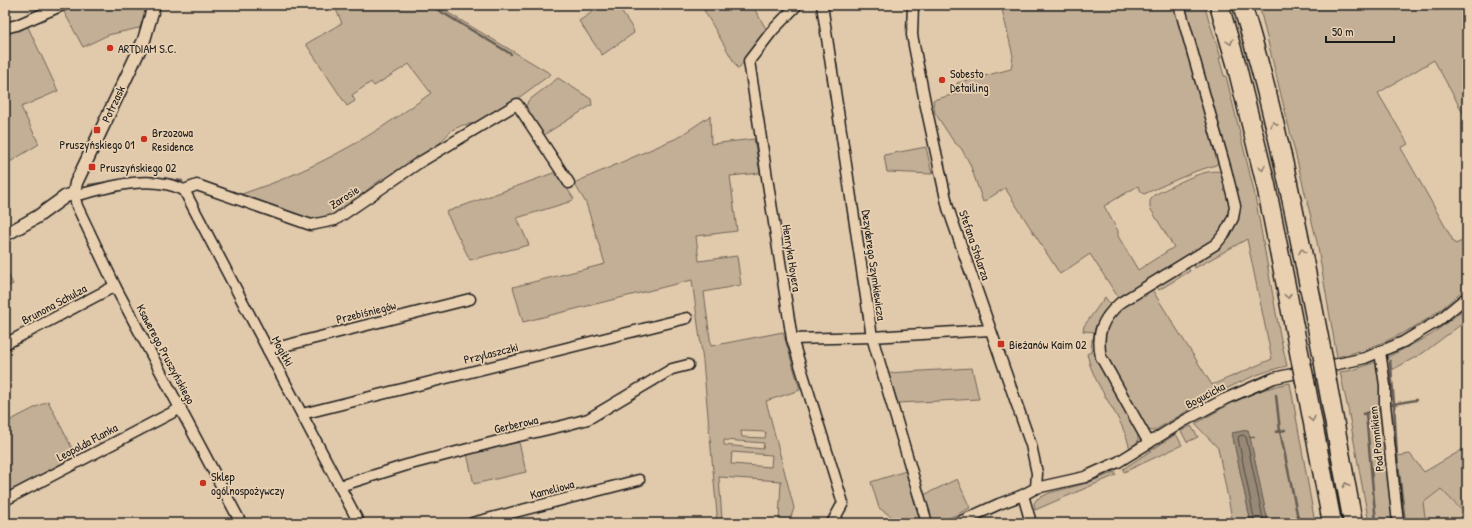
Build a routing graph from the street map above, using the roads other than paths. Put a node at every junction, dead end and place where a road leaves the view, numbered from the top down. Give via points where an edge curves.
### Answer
1 (63, 5) edge
2 (154, 5) edge
3 (797, 5) edge
4 (822, 5) edge
5 (913, 5) edge
6 (1180, 5) edge
7 (1219, 5) edge
8 (1242, 5) edge
9 (5, 28) edge
10 (569, 183) dead end
11 (184, 190) junction
12 (74, 194) junction
13 (5, 235) edge
14 (115, 286) junction
15 (1467, 297) edge
16 (470, 299) dead end
17 (687, 318) dead end
18 (990, 330) junction
19 (872, 337) junction
20 (792, 339) junction
21 (5, 344) edge
22 (268, 350) junction
23 (1380, 352) junction
24 (688, 365) dead end
25 (181, 408) junction
26 (302, 414) junction
27 (1149, 443) junction
28 (639, 480) dead end
29 (340, 486) junction
30 (1036, 488) junction
31 (1023, 495) junction
32 (5, 500) edge
33 (241, 523) edge
34 (360, 523) edge
35 (472, 523) edge
36 (832, 523) edge
37 (927, 523) edge
38 (957, 523) edge
39 (1031, 523) edge
40 (1332, 523) edge
41 (1354, 523) edge
42 (1398, 523) edge

1 - 9 street
2 - 12 street, Potrzask via 144,40 76,183
3 - 20 street, Henryka Hoyera via 772,31 749,61
4 - 19 street, Dezyderego Szymkiewicza
5 - 18 street, Stefana Stolarza via 912,35 948,208
6 - 27 street via 1235,206 1233,218 1216,244 1120,303 1103,323 1099,346 1101,357
7 -> 40 highway, bridge via 1266,185
41 -> 8 highway, bridge via 1280,147
10 - 11 street, Zarosie via 516,104 417,164 334,220 311,225 197,185
11 - 12 street, Zarosie via 155,182 104,187
11 - 22 street, Mogiłki
12 - 13 street via 66,196 37,217
12 - 14 street, Ksawerego Pruszyńskiego via 77,206
14 - 21 street, Brunona Schulza
14 - 25 street, Ksawerego Pruszyńskiego
15 - 23 street, Bogucicka via 1421,332
16 - 22 street, Przebiśniegów
17 - 26 street, Przylaszczki
18 - 19 street
18 - 30 street, Stefana Stolarza via 1031,445 1037,473
19 - 20 street
19 - 37 street, Dezyderego Szymkiewicza
20 - 36 street, Henryka Hoyera via 843,503
22 - 26 street, Mogiłki
23 - 27 street, Bogucicka via 1274,378 1225,399
23 - 42 street, Pod Pomnikiem
24 - 29 street, Gerberowa via 672,369 588,419 407,465
25 - 32 street, Leopolda Flanka
25 - 33 street, Ksawerego Pruszyńskiego
26 - 29 street, Mogiłki
27 - 30 street, Bogucicka via 1086,477
28 - 35 street, Kameliowa
29 - 34 street, Mogiłki
30 - 31 street, Bogucicka
31 - 38 street, Bogucicka
31 - 39 street

